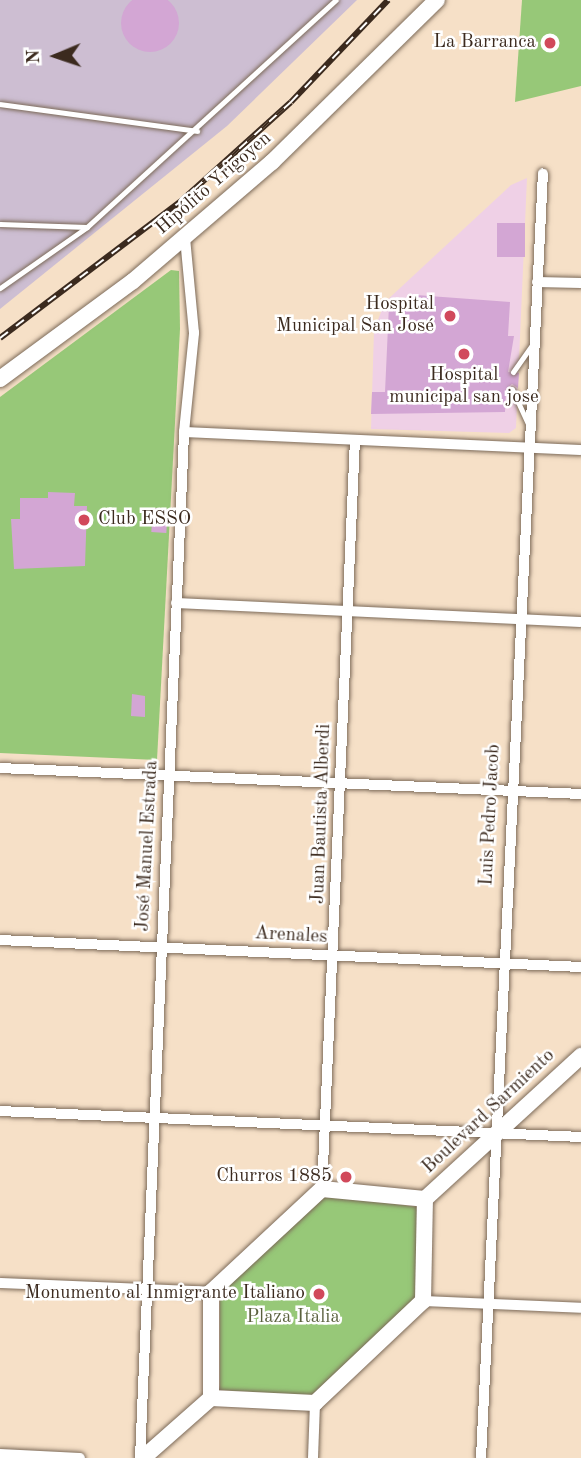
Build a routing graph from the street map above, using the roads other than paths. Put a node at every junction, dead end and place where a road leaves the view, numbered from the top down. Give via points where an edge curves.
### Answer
1 (336, 0) edge
2 (437, 0) edge
3 (0, 104) edge
4 (197, 131) junction
5 (543, 173) dead end
6 (0, 224) edge
7 (87, 227) junction
8 (185, 237) junction
9 (537, 282) junction
10 (581, 282) edge
11 (0, 288) edge
12 (533, 343) junction
13 (513, 372) dead end
14 (0, 379) edge
15 (512, 389) dead end
16 (529, 426) junction
17 (184, 432) junction
18 (355, 440) junction
19 (528, 448) junction
20 (581, 450) edge
21 (176, 603) junction
22 (348, 611) junction
23 (518, 619) junction
24 (581, 622) edge
25 (0, 768) edge
26 (169, 777) junction
27 (341, 783) junction
28 (509, 791) junction
29 (581, 794) edge
30 (0, 940) edge
31 (162, 948) junction
32 (333, 956) junction
33 (501, 963) junction
34 (581, 967) edge
35 (581, 1056) edge
36 (0, 1111) edge
37 (154, 1118) junction
38 (327, 1125) junction
39 (495, 1133) junction
40 (581, 1137) edge
41 (322, 1189) junction
42 (425, 1199) junction
43 (0, 1283) edge
44 (147, 1289) junction
45 (211, 1292) junction
46 (424, 1301) junction
47 (488, 1304) junction
48 (581, 1308) edge
49 (211, 1398) junction
50 (315, 1403) junction
51 (0, 1454) edge
52 (80, 1458) edge
53 (141, 1458) edge
54 (313, 1458) edge
55 (481, 1458) edge

1 - 4 lane
2 - 8 main road, Hipólito Yrigoyen via 364,77
3 - 4 lane
4 - 7 lane
5 - 9 street, Luis Pedro Jacob
6 - 7 lane
7 - 11 lane
8 - 14 main road, Hipólito Yrigoyen
8 - 17 street, José Manuel Estrada via 194,333
9 - 10 street
9 - 12 street, Luis Pedro Jacob
12 - 13 lane
12 - 16 street, Luis Pedro Jacob
15 - 16 lane
16 - 19 street, Luis Pedro Jacob
17 - 18 street
17 - 21 street, José Manuel Estrada
18 - 19 street
18 - 22 street, Juan Bautista Alberdi
19 - 20 street
19 - 23 street, Luis Pedro Jacob
21 - 22 street
21 - 26 street, José Manuel Estrada
22 - 23 street
22 - 27 street, Juan Bautista Alberdi
23 - 24 street
23 - 28 street, Luis Pedro Jacob
25 - 26 street
26 - 27 street
26 - 31 street, José Manuel Estrada
27 - 28 street
27 - 32 street, Juan Bautista Alberdi
28 - 29 street
28 - 33 street, Luis Pedro Jacob
30 - 31 street, Arenales
31 - 32 street, Arenales
31 - 37 street, José Manuel Estrada
32 - 33 street, Arenales
32 - 38 street, Juan Bautista Alberdi
33 - 34 street, Arenales
33 - 39 street, Luis Pedro Jacob
35 - 39 main road, Boulevard Sarmiento
36 - 37 street
37 - 38 street
37 - 44 street, José Manuel Estrada
38 - 39 street
38 - 41 street, Juan Bautista Alberdi
39 - 40 street
39 - 42 main road, Boulevard Sarmiento
39 - 47 street, Luis Pedro Jacob
41 - 42 main road, Boulevard Sarmiento
41 - 45 main road
42 - 46 main road, Boulevard Sarmiento
43 - 44 street
44 - 45 street
44 - 53 street, José Manuel Estrada
45 - 49 main road
46 - 47 street
46 - 50 main road
47 - 48 street
47 - 55 street, Luis Pedro Jacob
49 - 50 main road
49 - 53 main road
50 - 54 street
51 - 52 street

